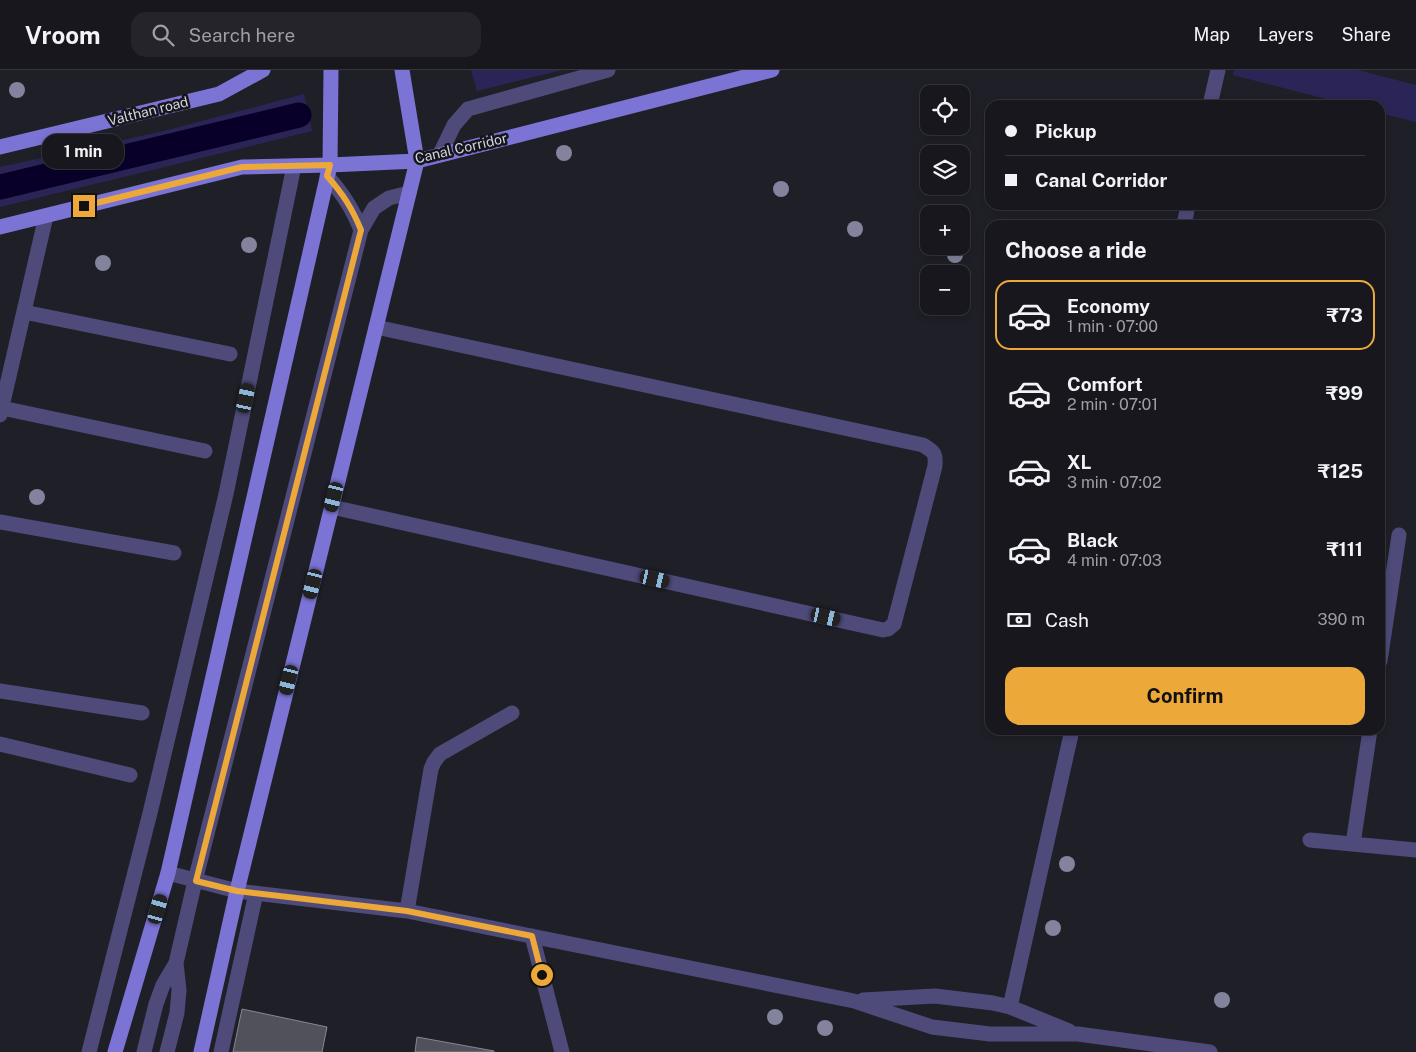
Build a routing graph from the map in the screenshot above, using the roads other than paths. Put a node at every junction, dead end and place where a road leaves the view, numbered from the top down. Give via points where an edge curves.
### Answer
1 (263, 70) edge
2 (331, 70) edge
3 (402, 70) edge
4 (608, 70) edge
5 (772, 70) edge
6 (1218, 70) edge
7 (1211, 100) edge
8 (0, 147) edge
9 (440, 154) junction
10 (417, 161) junction
11 (294, 166) junction
12 (329, 171) junction
13 (409, 193) junction
14 (46, 216) junction
15 (0, 227) edge
16 (361, 230) junction
17 (24, 312) junction
18 (376, 327) junction
19 (230, 354) dead end
20 (1, 412) edge
21 (205, 451) dead end
22 (332, 507) junction
23 (0, 522) edge
24 (1399, 535) dead end
25 (174, 553) dead end
26 (1385, 628) edge
27 (0, 691) edge
28 (142, 713) dead end
29 (512, 713) dead end
30 (1071, 735) edge
31 (1369, 735) edge
32 (0, 744) edge
33 (130, 775) dead end
34 (1310, 840) dead end
35 (1353, 844) junction
36 (1416, 850) edge
37 (168, 873) junction
38 (196, 881) junction
39 (237, 891) junction
40 (256, 893) junction
41 (407, 911) junction
42 (532, 936) junction
43 (176, 963) junction
44 (854, 1001) junction
45 (1010, 1008) junction
46 (1078, 1034) junction
47 (89, 1052) edge
48 (115, 1052) edge
49 (144, 1052) edge
50 (167, 1052) edge
51 (201, 1052) edge
52 (221, 1052) edge
53 (562, 1052) edge
54 (1210, 1052) edge

1 - 8 main road, Valthan road via 219,94
2 - 12 main road
3 - 10 main road
4 - 9 street via 468,109 454,125
5 - 9 main road, Canal Corridor
6 - 7 street
9 - 10 main road, Canal Corridor
10 - 12 main road, Canal Corridor
10 - 13 main road
11 - 12 main road, Canal Corridor
11 - 14 main road, Canal Corridor via 242,167
11 - 47 street via 226,494
12 - 16 street
12 - 37 main road
13 - 16 street via 389,198 374,208
13 - 18 main road
14 - 15 main road, Canal Corridor
14 - 17 street
16 - 38 street
17 - 19 street
17 - 20 street
18 - 22 main road
18 - 22 street via 923,445 936,457 935,466 894,624 883,630
20 - 21 street
22 - 39 main road
23 - 25 street
24 - 26 street
27 - 28 street
29 - 41 street via 440,754 434,762
30 - 45 street
31 - 35 street
32 - 33 street
34 - 35 street
35 - 36 street
37 - 38 street
37 - 48 main road
38 - 39 street
38 - 43 street
39 - 40 street
39 - 51 main road
40 - 41 street
40 - 52 street
41 - 42 street
42 - 44 street
42 - 53 street
43 - 49 street via 156,1004
43 - 50 street via 177,1013
44 - 45 street via 935,996
44 - 46 street via 932,1027 990,1034
45 - 46 street
46 - 54 street

